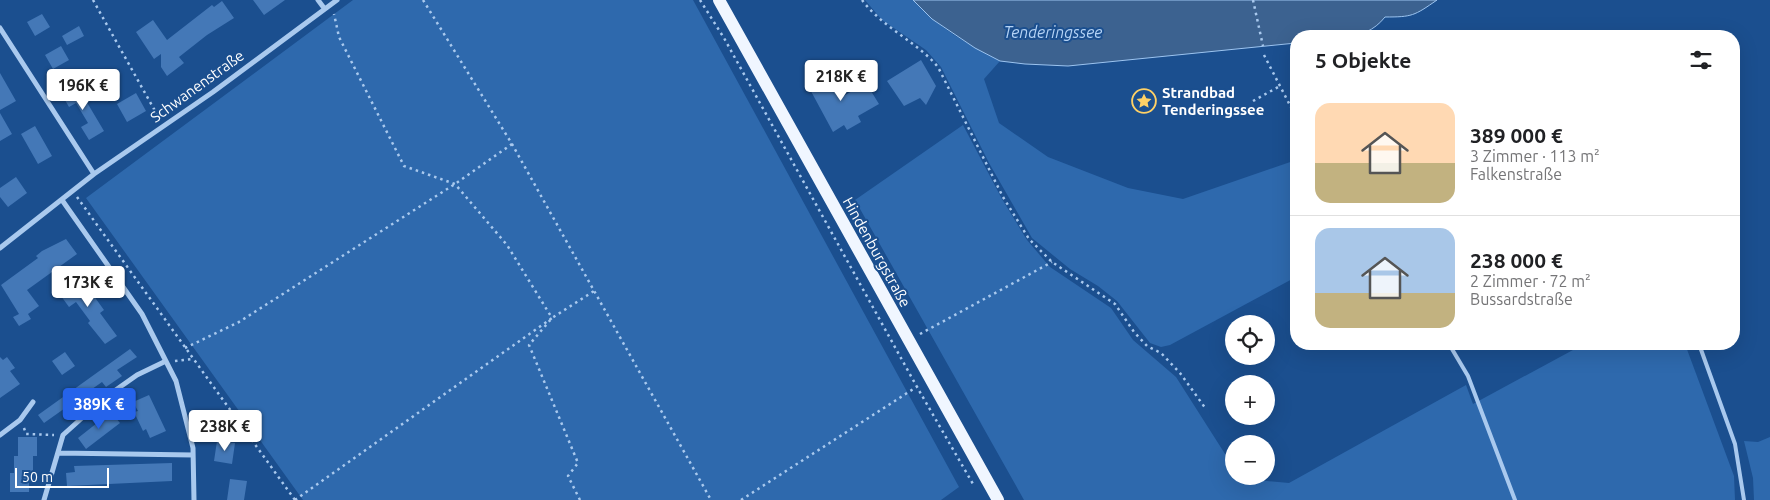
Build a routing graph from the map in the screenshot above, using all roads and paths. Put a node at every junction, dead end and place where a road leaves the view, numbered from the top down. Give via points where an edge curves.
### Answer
1 (93, 0) edge
2 (318, 0) edge
3 (337, 0) edge
4 (423, 0) edge
5 (700, 0) edge
6 (718, 0) edge
7 (862, 0) edge
8 (1253, 0) edge
9 (324, 8) junction
10 (0, 28) edge
11 (1263, 46) dead end
12 (1264, 55) dead end
13 (1280, 86) junction
14 (1253, 101) dead end
15 (1290, 103) edge
16 (164, 126) junction
17 (512, 144) junction
18 (94, 174) junction
19 (455, 184) junction
20 (73, 191) junction
21 (62, 200) junction
22 (0, 248) edge
23 (1052, 262) junction
24 (594, 291) junction
25 (552, 318) junction
26 (908, 340) junction
27 (185, 348) junction
28 (1453, 350) edge
29 (1701, 350) edge
30 (193, 359) junction
31 (166, 361) junction
32 (930, 378) junction
33 (917, 387) junction
34 (33, 402) dead end
35 (1206, 408) dead end
36 (20, 420) junction
37 (0, 435) edge
38 (64, 436) junction
39 (59, 453) junction
40 (193, 455) junction
41 (975, 488) dead end
42 (44, 500) edge
43 (194, 500) edge
44 (295, 500) edge
45 (580, 500) edge
46 (712, 500) edge
47 (741, 500) edge
48 (998, 500) edge
49 (1515, 500) edge
50 (1744, 500) edge

1 - 16 path
2 - 9 street
3 - 9 street, Schwanenstraße
4 - 17 path
5 - 33 path
6 - 26 main road, Hindenburgstraße
7 - 23 path via 882,22 926,53 938,67 1003,197 1029,239
8 - 11 path
9 - 16 street, Schwanenstraße
9 - 19 path via 335,14 339,37 404,166
10 - 18 street
12 - 13 path
13 - 14 path
13 - 15 path
16 - 18 street, Schwanenstraße
17 - 19 path
17 - 24 path
18 - 20 street, Schwanenstraße
19 - 25 path via 507,246
19 - 27 path via 239,322
20 - 21 street, Schwanenstraße
20 - 27 path
21 - 22 street, Schwanenstraße
21 - 31 street via 142,314
23 - 26 path
23 - 35 path via 1115,304 1134,332 1147,346 1161,353
24 - 25 path
24 - 46 path
25 - 44 path
25 - 45 path via 529,345 578,463 568,476
26 - 32 main road, Hindenburgstraße
27 - 30 path
28 - 49 lane via 1468,376
29 - 50 lane via 1735,444
30 - 31 path
30 - 44 path
31 - 38 street via 137,374
31 - 40 street via 176,381
32 - 33 path
32 - 48 main road, Hindenburgstraße
33 - 41 path
33 - 47 path
34 - 36 street
36 - 37 street
36 - 38 path via 26,434
38 - 39 street
39 - 40 street
39 - 42 street
40 - 43 street

